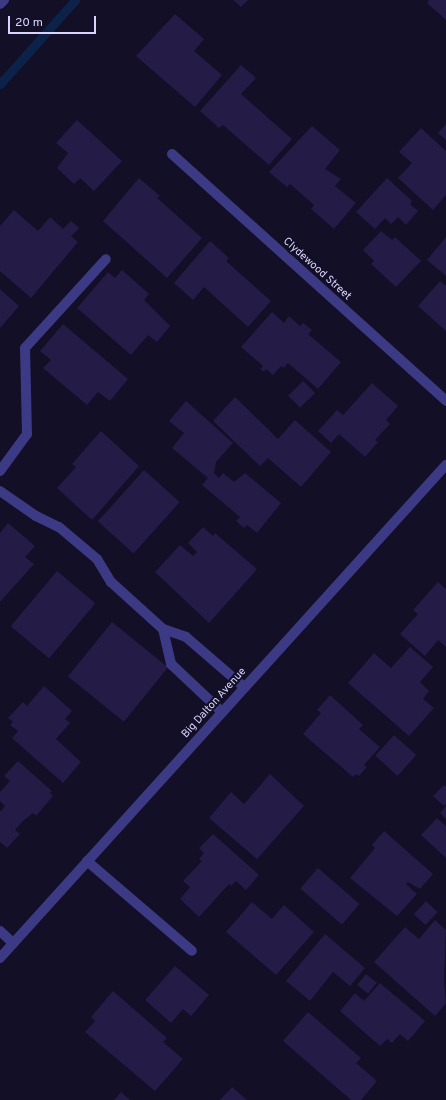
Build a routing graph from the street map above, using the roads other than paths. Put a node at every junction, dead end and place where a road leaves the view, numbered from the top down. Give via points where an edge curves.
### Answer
1 (4, 0) edge
2 (0, 4) edge
3 (172, 154) dead end
4 (106, 259) dead end
5 (446, 401) edge
6 (446, 465) edge
7 (0, 471) edge
8 (0, 491) edge
9 (164, 630) junction
10 (244, 687) junction
11 (222, 712) junction
12 (87, 860) junction
13 (0, 931) edge
14 (13, 943) junction
15 (192, 950) dead end
16 (0, 958) edge

1 - 2 street
3 - 5 street, Clydewood Street
4 - 7 street via 25,348 28,434
6 - 10 street, Big Dalton Avenue
8 - 9 street via 36,516 59,527 97,559 111,582
9 - 10 street via 186,637
9 - 11 street via 171,664
10 - 11 street, Big Dalton Avenue
11 - 12 street, Big Dalton Avenue
12 - 14 street, Big Dalton Avenue
12 - 15 street
13 - 14 street
14 - 16 street, Big Dalton Avenue

